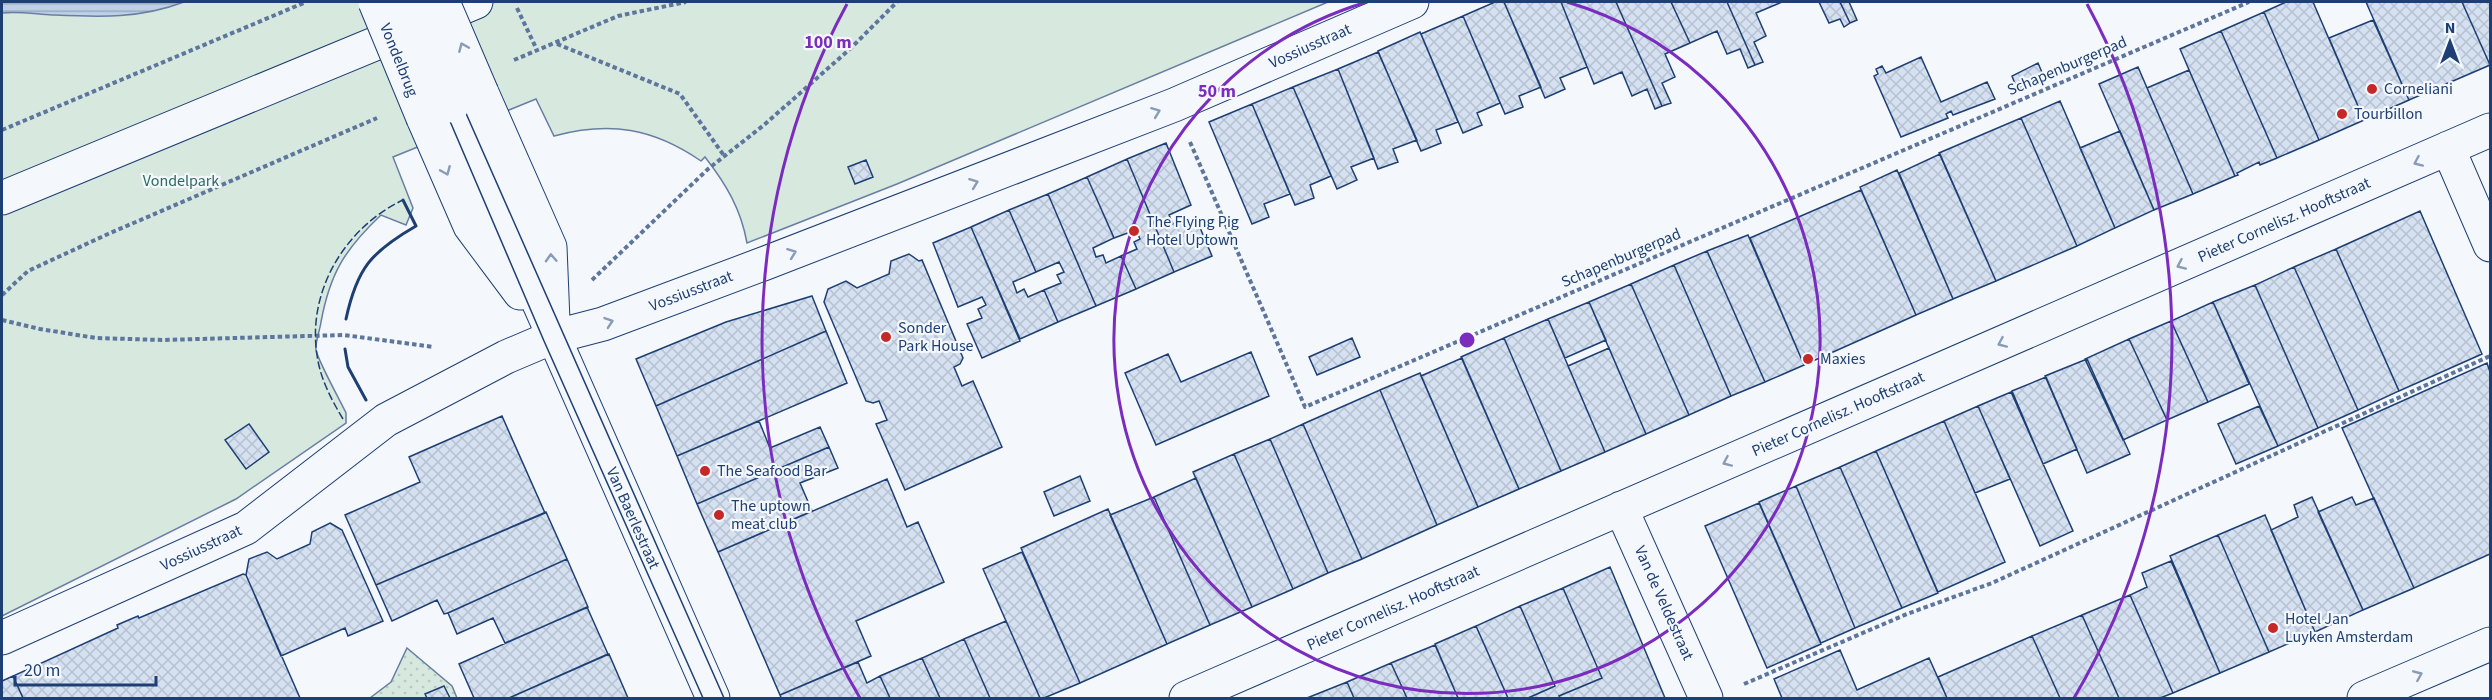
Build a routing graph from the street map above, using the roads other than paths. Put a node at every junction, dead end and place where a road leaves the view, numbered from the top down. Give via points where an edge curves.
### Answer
1 (375, 2) edge
2 (409, 2) edge
3 (443, 2) edge
4 (476, 2) edge
5 (1412, 2) edge
6 (437, 112) junction
7 (2490, 130) edge
8 (2448, 148) junction
9 (2, 198) edge
10 (2490, 245) edge
11 (553, 337) junction
12 (1622, 508) junction
13 (2, 638) edge
14 (2490, 644) edge
15 (713, 699) edge
16 (1186, 699) edge
17 (1706, 699) edge
18 (2364, 699) edge

1 - 6 street, Vondelbrug, bridge
2 - 6 street, Vondelbrug, bridge
11 -> 3 street, Van Baerlestraat, bridge via 550,247
4 - 9 street
11 -> 5 street, Vossiusstraat via 603,324 1174,105
6 - 11 street, Van Baerlestraat via 470,226
7 - 8 street, Pieter Cornelisz. Hooftstraat
8 - 10 street
8 -> 12 street, Pieter Cornelisz. Hooftstraat
11 - 13 street, Vossiusstraat via 506,357 386,420 246,528
11 - 15 street, Van Baerlestraat
12 - 16 street, Pieter Cornelisz. Hooftstraat
12 - 17 street, Van de Veldestraat
18 -> 14 street

